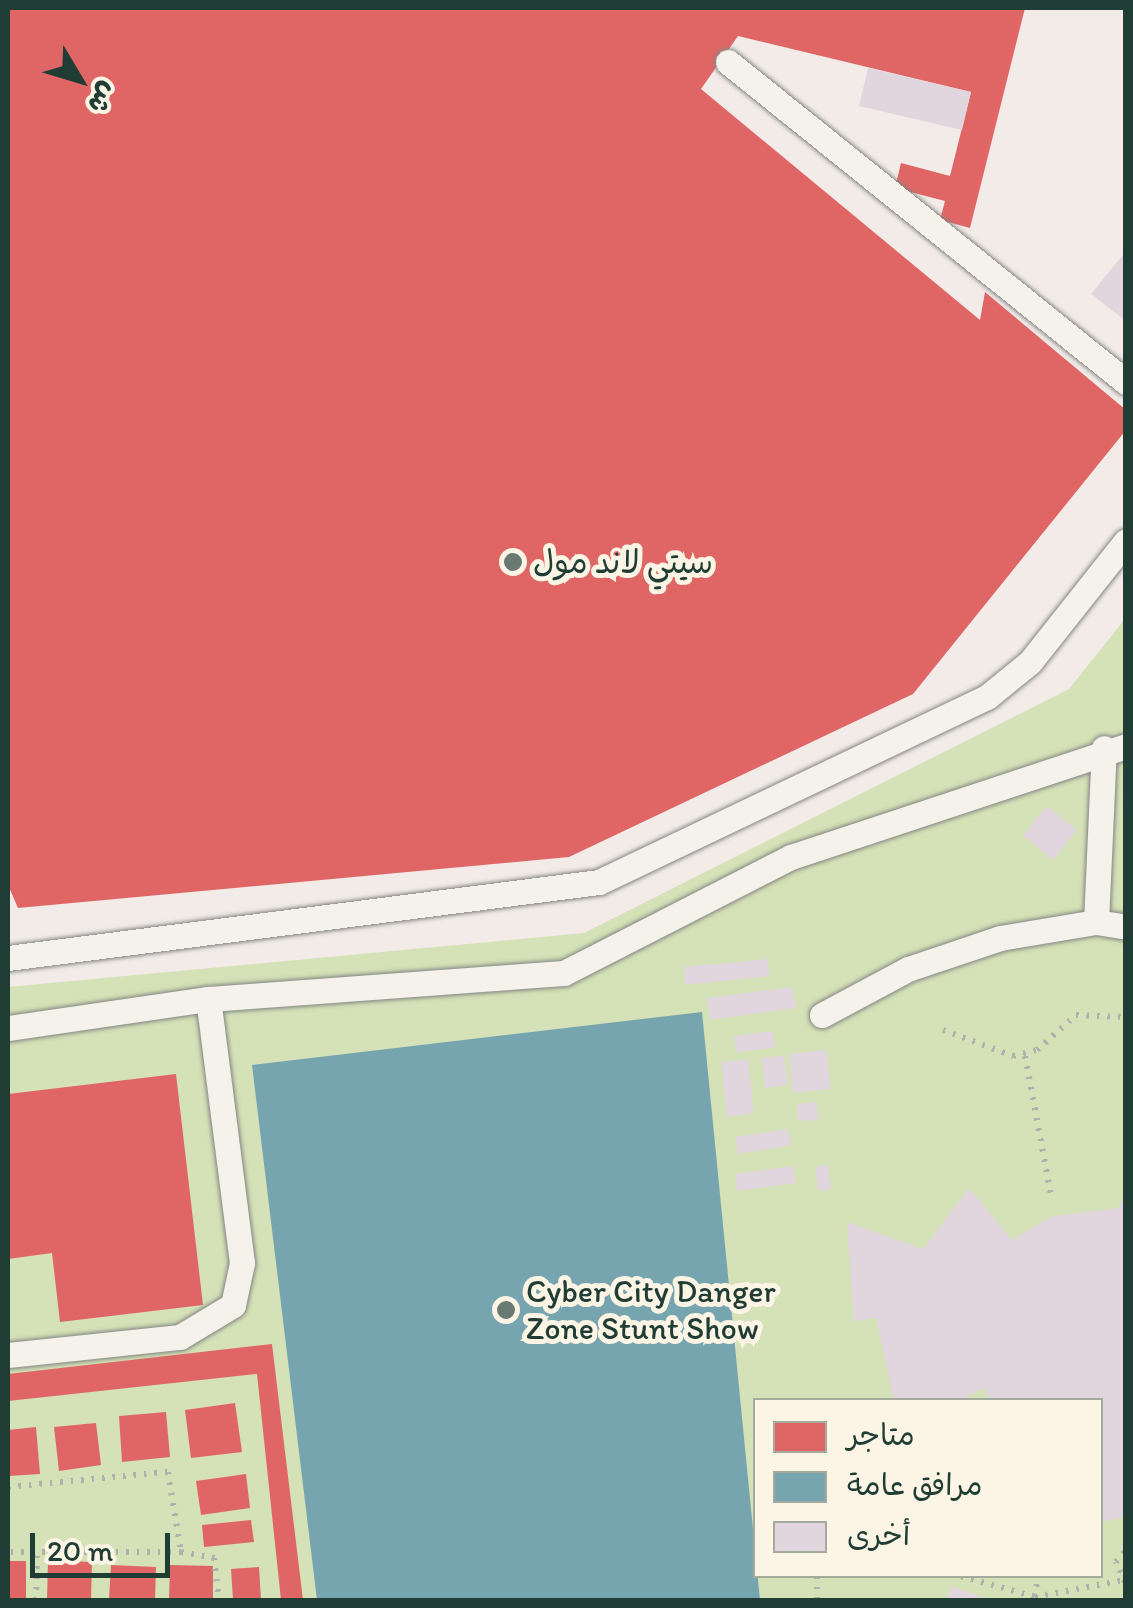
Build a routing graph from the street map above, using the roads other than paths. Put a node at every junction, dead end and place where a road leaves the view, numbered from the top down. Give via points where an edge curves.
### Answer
1 (728, 62) dead end
2 (1126, 382) edge
3 (1126, 541) edge
4 (1115, 747) edge
5 (1096, 922) junction
6 (1126, 927) edge
7 (8, 958) edge
8 (208, 1000) junction
9 (822, 1015) dead end
10 (8, 1028) edge
11 (8, 1355) edge

1 - 2 lane
3 - 7 lane via 1030,662 987,697 599,882
4 - 5 lane
4 - 8 lane via 790,858 564,973
5 - 6 lane
5 - 9 lane via 954,952
8 - 10 lane
8 - 11 lane via 242,1264 233,1304 180,1337

